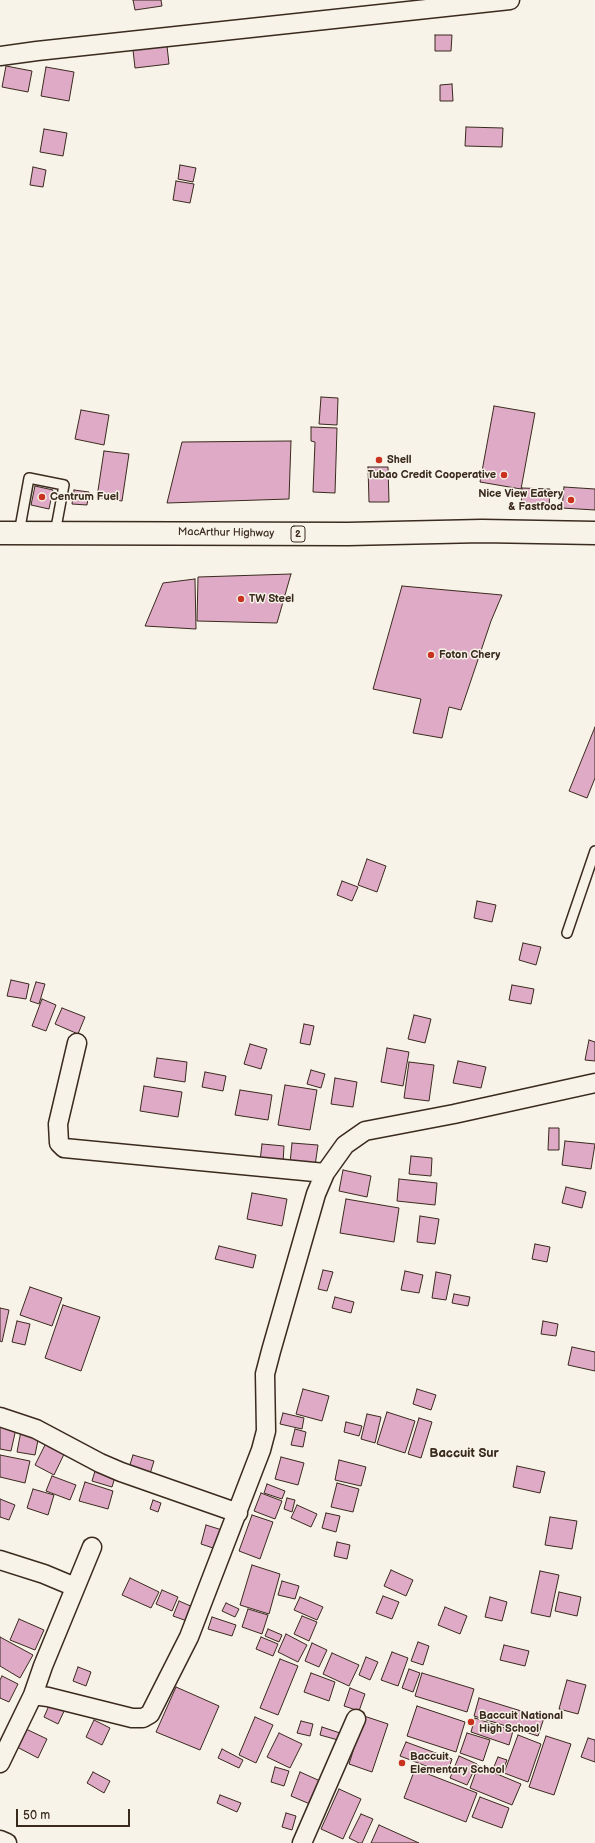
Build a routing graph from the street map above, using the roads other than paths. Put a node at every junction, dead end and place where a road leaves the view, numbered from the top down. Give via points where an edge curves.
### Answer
1 (510, 0) edge
2 (0, 56) edge
3 (9, 533) edge
4 (56, 533) junction
5 (595, 533) edge
6 (595, 851) edge
7 (567, 933) dead end
8 (77, 1043) dead end
9 (595, 1083) edge
10 (325, 1173) junction
11 (0, 1417) edge
12 (238, 1513) junction
13 (92, 1547) dead end
14 (0, 1560) edge
15 (75, 1587) junction
16 (33, 1695) junction
17 (356, 1719) dead end
18 (0, 1763) edge
19 (0, 1840) edge
20 (7, 1843) edge
21 (302, 1843) edge

1 - 2 street
3 - 4 highway, MacArthur Highway / 2
3 - 4 lane via 29,478 64,485
4 - 5 highway, MacArthur Highway / 2
6 - 7 lane
8 - 10 street via 58,1124 59,1143 64,1148
9 - 10 street via 462,1113 365,1131 345,1145
10 - 12 street via 316,1194 271,1351 266,1374 266,1431
11 - 12 street via 36,1429 121,1472
12 - 16 street via 189,1637 150,1714 143,1718 132,1718
13 - 15 street
14 - 15 street
15 - 16 street via 42,1666
16 - 18 street
17 - 21 street
19 - 20 street

